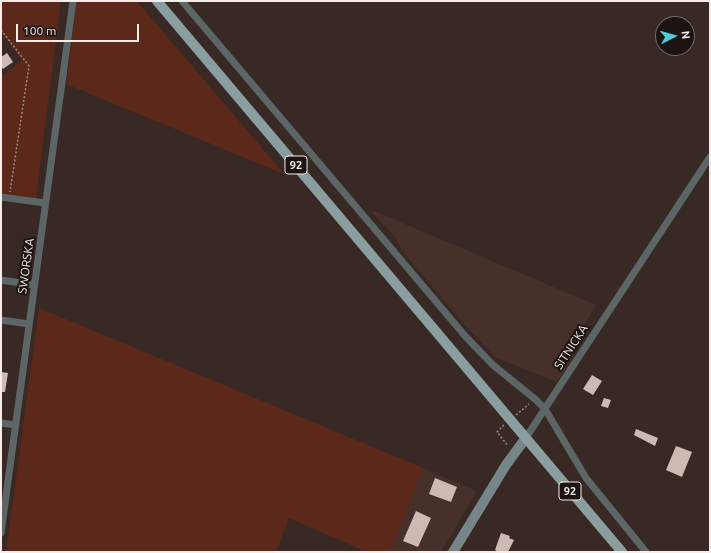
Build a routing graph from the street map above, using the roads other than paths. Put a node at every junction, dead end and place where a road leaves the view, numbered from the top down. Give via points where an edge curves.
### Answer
1 (73, 1) edge
2 (157, 1) edge
3 (182, 1) edge
4 (710, 157) edge
5 (1, 197) edge
6 (46, 203) junction
7 (1, 280) edge
8 (34, 285) junction
9 (1, 320) edge
10 (29, 324) junction
11 (544, 409) junction
12 (1, 423) edge
13 (16, 425) junction
14 (525, 438) junction
15 (1, 533) edge
16 (453, 552) edge
17 (622, 552) edge
18 (646, 552) edge

1 - 6 street, SWORSKA
2 - 14 main road, 92
3 - 11 street via 466,337 493,365
4 - 11 street, SITNICKA
5 - 6 street
6 - 8 street, SWORSKA
7 - 8 street
8 - 10 street, SWORSKA
9 - 10 street
10 - 13 street, SWORSKA
11 - 14 street, SITNICKA
11 - 18 street via 586,478
12 - 13 street
13 - 15 street, SWORSKA
14 - 16 street, SITNICKA
14 - 17 main road, 92

